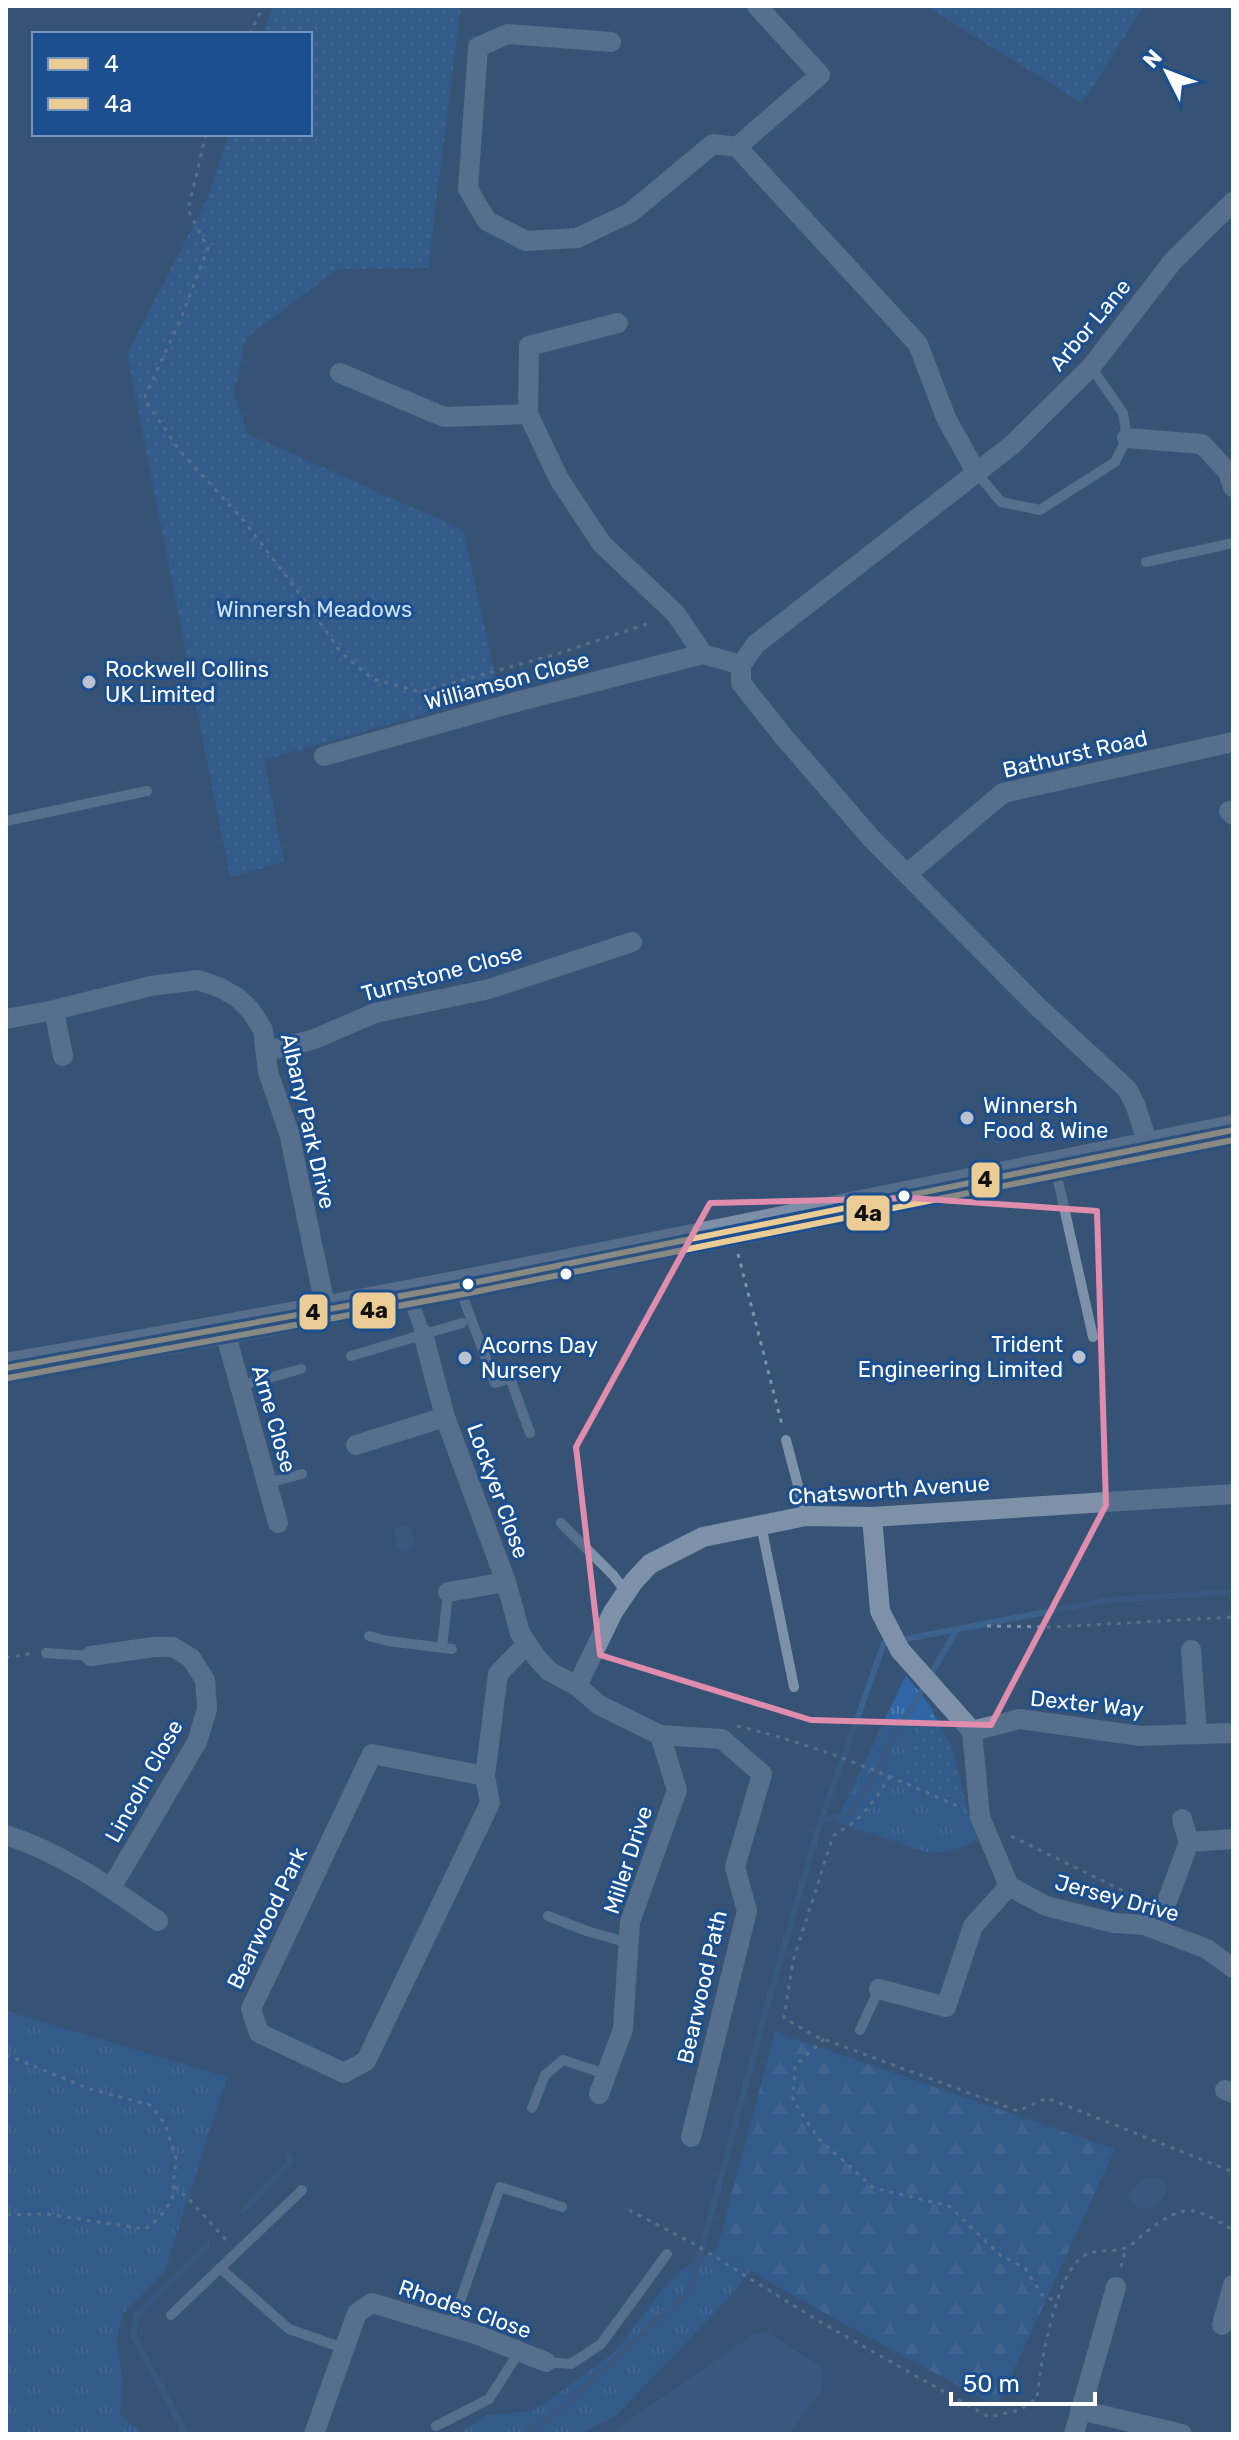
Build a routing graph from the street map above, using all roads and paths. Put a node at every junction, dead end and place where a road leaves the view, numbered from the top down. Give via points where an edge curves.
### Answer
1 (264, 6) edge
2 (757, 6) edge
3 (250, 32) edge
4 (611, 42) dead end
5 (206, 136) edge
6 (737, 147) junction
7 (1233, 202) edge
8 (618, 323) dead end
9 (1091, 367) junction
10 (340, 373) dead end
11 (528, 414) junction
12 (1127, 438) junction
13 (976, 472) junction
14 (1233, 487) edge
15 (1233, 543) edge
16 (1146, 562) dead end
17 (676, 614) junction
18 (703, 654) junction
19 (741, 665) junction
20 (1233, 742) edge
21 (324, 756) dead end
22 (147, 791) dead end
23 (6, 821) edge
24 (907, 874) junction
25 (632, 942) dead end
26 (54, 1010) junction
27 (6, 1019) edge
28 (266, 1051) junction
29 (63, 1056) dead end
30 (1233, 1130) edge
31 (1149, 1147) junction
32 (1055, 1167) junction
33 (737, 1249) dead end
34 (458, 1284) junction
35 (409, 1294) junction
36 (326, 1310) junction
37 (462, 1323) dead end
38 (224, 1328) junction
39 (423, 1334) junction
40 (1093, 1337) dead end
41 (351, 1356) dead end
42 (6, 1368) edge
43 (301, 1369) dead end
44 (239, 1386) junction
45 (445, 1417) junction
46 (530, 1433) dead end
47 (786, 1440) joint
48 (356, 1445) dead end
49 (263, 1471) junction
50 (302, 1474) dead end
51 (1233, 1494) edge
52 (806, 1516) junction
53 (872, 1517) junction
54 (278, 1523) dead end
55 (561, 1523) dead end
56 (761, 1525) junction
57 (506, 1582) junction
58 (448, 1592) joint
59 (626, 1592) junction
60 (1233, 1617) edge
61 (987, 1626) dead end
62 (369, 1636) dead end
63 (527, 1644) junction
64 (1191, 1650) dead end
65 (46, 1653) joint
66 (91, 1656) joint
67 (6, 1658) edge
68 (577, 1686) junction
69 (794, 1687) dead end
70 (972, 1731) junction
71 (1233, 1733) edge
72 (1197, 1734) junction
73 (660, 1735) junction
74 (821, 1751) dead end
75 (485, 1776) junction
76 (890, 1776) junction
77 (980, 1817) junction
78 (1182, 1819) dead end
79 (6, 1835) edge
80 (1233, 1839) edge
81 (1189, 1842) junction
82 (1009, 1886) junction
83 (111, 1888) junction
84 (1164, 1903) joint
85 (548, 1916) dead end
86 (158, 1921) dead end
87 (629, 1943) junction
88 (1233, 1968) edge
89 (879, 1989) joint
90 (860, 2030) dead end
91 (824, 2039) junction
92 (6, 2055) edge
93 (606, 2074) junction
94 (599, 2094) dead end
95 (532, 2108) dead end
96 (691, 2137) dead end
97 (1233, 2172) edge
98 (174, 2187) junction
99 (302, 2190) dead end
100 (562, 2207) dead end
101 (629, 2210) dead end
102 (6, 2215) edge
103 (1233, 2230) edge
104 (237, 2252) junction
105 (667, 2254) dead end
106 (220, 2268) junction
107 (1233, 2285) edge
108 (1116, 2287) dead end
109 (1057, 2302) junction
110 (171, 2315) dead end
111 (1222, 2325) dead end
112 (451, 2327) junction
113 (343, 2348) junction
114 (519, 2352) junction
115 (546, 2362) joint
116 (1080, 2410) junction
117 (436, 2426) dead end
118 (314, 2434) edge
119 (1074, 2434) edge
120 (1182, 2434) edge

1 - 3 path
2 - 6 street via 820,75
4 - 6 street via 508,34 478,47 468,189 487,221 526,241 577,238 630,213 713,144
5 - 17 path via 188,210 208,248 144,399 181,452 244,521 341,653 373,679 420,692
6 - 13 street via 918,344 946,418
7 - 9 street, Arbor Lane via 1173,261
8 - 11 street via 529,346
9 - 12 lane via 1123,413
9 - 13 street, Arbor Lane via 1012,445
10 - 11 street via 444,417
11 - 17 street via 559,479 602,544
12 - 13 lane via 1115,462 1040,510 1001,502
12 - 14 street via 1202,444 1228,472
13 - 19 street, Arbor Lane via 756,644
15 - 16 lane
17 - 18 street
18 - 19 street
18 - 21 street, Williamson Close
19 - 24 street via 741,683 783,736
20 - 24 street, Bathurst Road via 1003,793
22 - 23 lane
24 - 31 street via 1127,1089
25 - 28 street, Turnstone Close via 489,989 375,1013 312,1040
26 - 27 street, Albany Park Drive
26 - 28 street, Albany Park Drive via 198,980 221,988 251,1011 263,1030
26 - 29 street
28 - 36 street, Albany Park Drive
30 - 31 main road
31 - 32 main road
32 - 34 main road
32 - 40 lane
33 - 47 path
34 - 35 main road
34 - 46 lane via 495,1383 510,1378
35 - 36 main road
35 - 39 street, Lockyer Close
36 - 38 main road
37 - 39 lane
38 - 42 main road
38 - 44 street, Arne Close
39 - 41 lane
39 - 45 street, Lockyer Close
43 - 44 lane
44 - 49 street, Arne Close
45 - 48 street, Lockyer Close
45 - 57 street, Lockyer Close
47 - 52 lane
49 - 50 lane via 275,1481
49 - 54 street, Arne Close
51 - 53 street, Chatsworth Avenue
52 - 53 street, Chatsworth Avenue
52 - 56 street, Chatsworth Avenue
53 - 70 street via 880,1611 900,1650
55 - 59 lane
56 - 59 street, Chatsworth Avenue via 703,1537 650,1564
56 - 69 lane
57 - 58 street, Lockyer Close
57 - 63 street, Lockyer Close
58 - 62 lane via 447,1649
59 - 68 street, Chatsworth Avenue
60 - 61 path
63 - 68 street, Lockyer Close via 549,1671
63 - 75 street, Bearwood Park via 498,1674
64 - 72 street
65 - 66 lane
65 - 67 path
66 - 83 street, Lincoln Close via 173,1647 191,1658 205,1680 207,1709 197,1742
68 - 73 street, Bearwood Path via 599,1705
70 - 72 street, Dexter Way via 1020,1719 1140,1736
70 - 77 street
71 - 72 street, Dexter Way
73 - 87 street, Miller Drive via 677,1790 630,1922
73 - 96 street, Bearwood Path via 722,1739 762,1774 735,1867 747,1911
74 - 76 path
75 - 75 street, Bearwood Park via 372,1754 251,2009 259,2033 344,2073 366,2061 490,1803
76 - 77 path
76 - 91 path via 857,1820 833,1836 793,1961 784,2018
77 - 82 street
77 - 84 path
78 - 81 street
79 - 83 street via 33,1844
80 - 81 street
81 - 84 street
82 - 88 street, Jersey Drive via 1046,1906 1144,1925 1207,1949
82 - 89 street via 973,1926 946,2007
83 - 86 street
85 - 87 lane
87 - 93 street, Miller Drive via 623,2029
89 - 90 lane
91 - 97 path via 1018,2111 1047,2098
91 - 109 path via 795,2066 793,2100 819,2139 874,2188 949,2206 1000,2255 1025,2268 1042,2295
92 - 98 path via 90,2089 150,2105 165,2124 176,2158
93 - 94 street, Miller Drive
93 - 95 lane via 563,2060 545,2075
98 - 102 path via 172,2200 146,2229 46,2214
98 - 104 path
99 - 104 lane
100 - 112 lane via 500,2187
101 - 109 path via 989,2417 1020,2410 1037,2398
103 - 109 path via 1193,2210 1179,2210 1126,2248 1083,2256 1071,2269
104 - 106 lane
105 - 115 lane via 601,2344 571,2364
106 - 110 lane
106 - 113 lane via 289,2329
107 - 111 street
108 - 116 street
112 - 113 street, Rhodes Close via 372,2303 357,2313
112 - 114 street, Rhodes Close
113 - 118 street, Rhodes Close
114 - 115 street, Rhodes Close
114 - 117 lane via 489,2399
116 - 119 street
116 - 120 street

